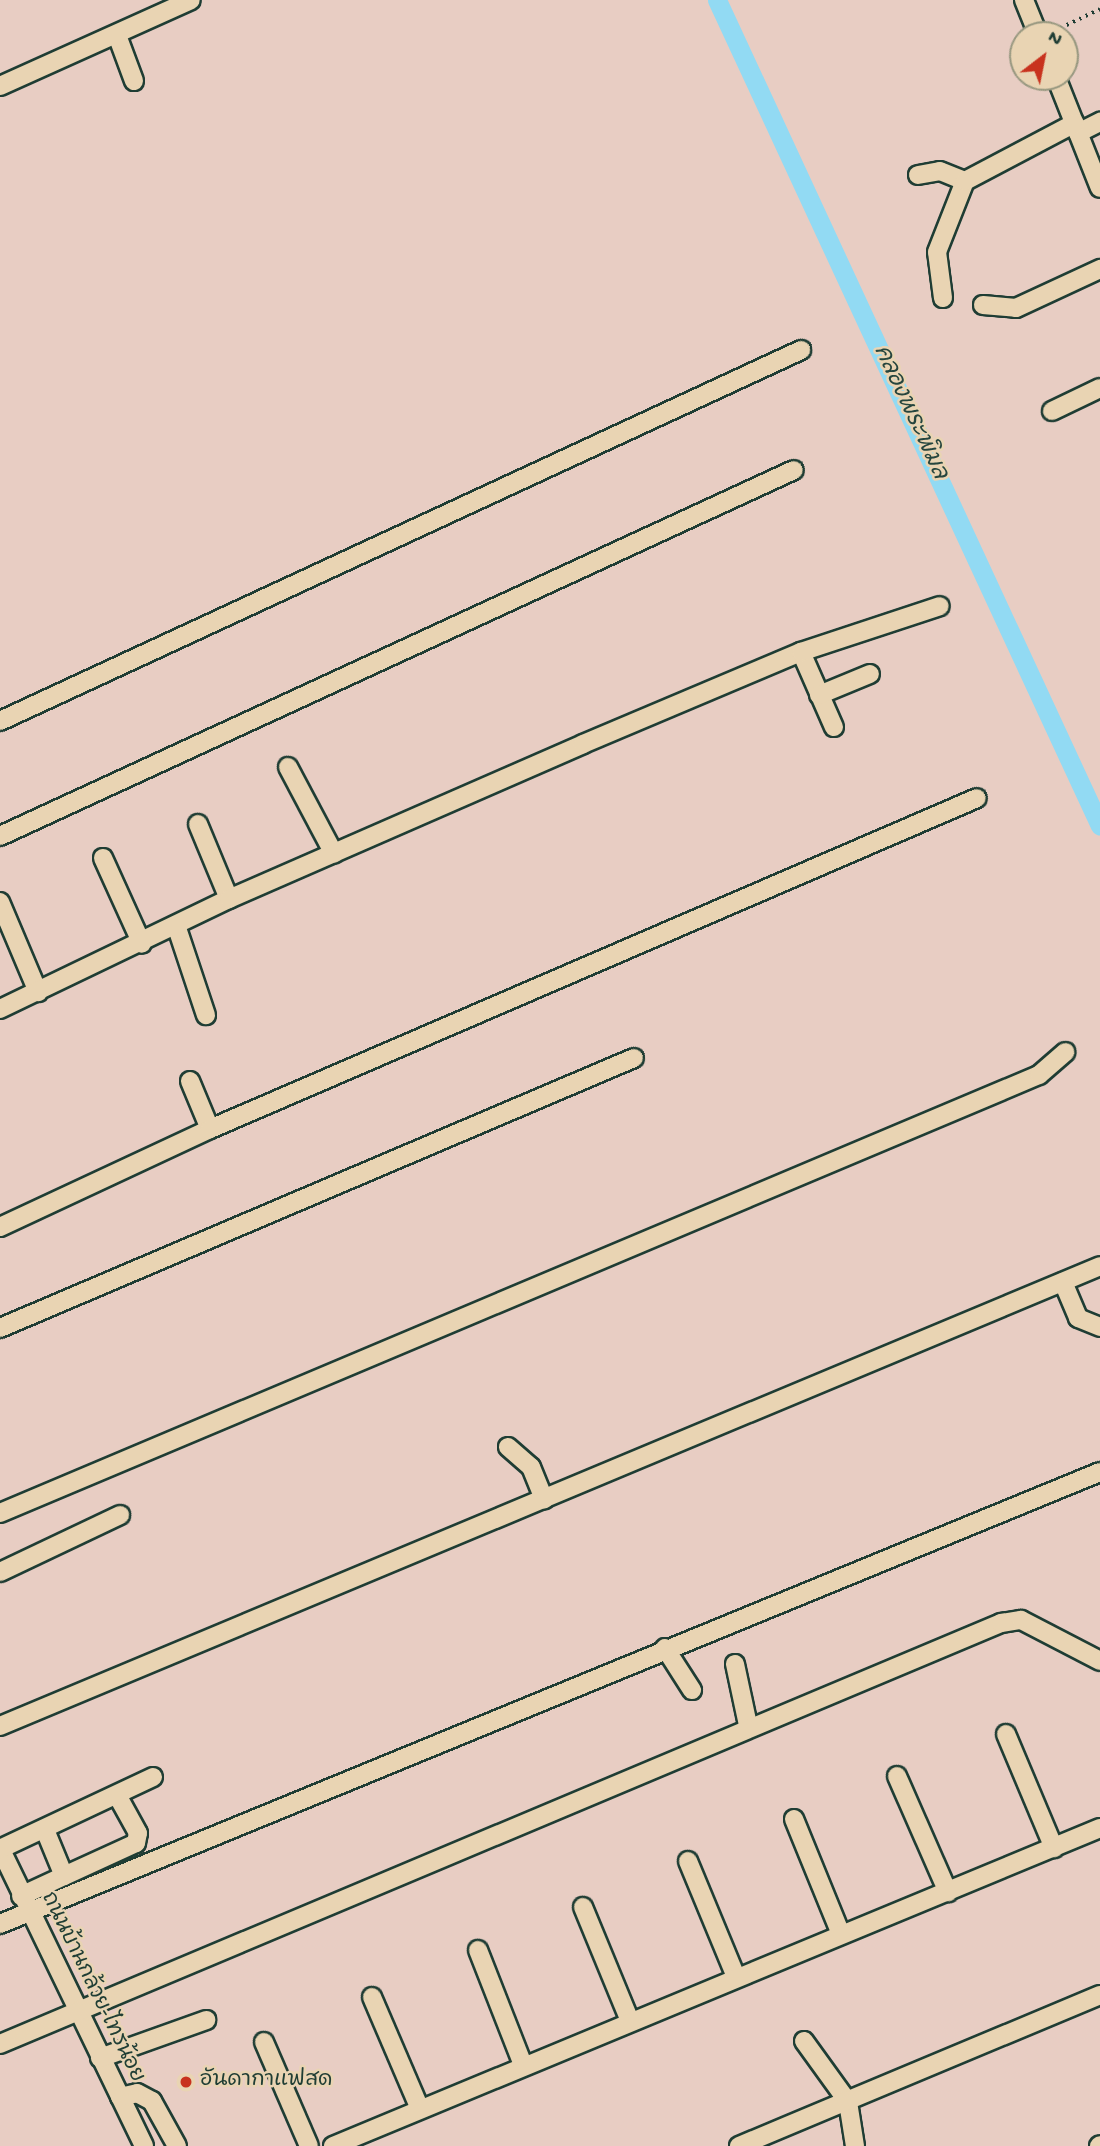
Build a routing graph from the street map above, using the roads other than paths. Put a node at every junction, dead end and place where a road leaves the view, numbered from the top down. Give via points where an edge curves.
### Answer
1 (191, 0) edge
2 (1024, 0) edge
3 (1032, 21) edge
4 (117, 35) junction
5 (134, 81) dead end
6 (0, 86) edge
7 (1061, 91) edge
8 (1100, 122) edge
9 (1077, 128) junction
10 (918, 175) dead end
11 (965, 181) junction
12 (1100, 188) edge
13 (1100, 269) edge
14 (943, 298) dead end
15 (983, 305) dead end
16 (801, 350) dead end
17 (1100, 388) edge
18 (1052, 411) dead end
19 (794, 470) dead end
20 (940, 606) dead end
21 (801, 652) junction
22 (870, 674) dead end
23 (819, 695) junction
24 (0, 721) edge
25 (834, 727) dead end
26 (288, 767) dead end
27 (977, 798) dead end
28 (198, 824) dead end
29 (0, 836) edge
30 (334, 854) junction
31 (103, 858) dead end
32 (229, 899) junction
33 (0, 902) edge
34 (176, 925) junction
35 (142, 944) junction
36 (38, 992) junction
37 (0, 1009) edge
38 (206, 1015) dead end
39 (1065, 1052) dead end
40 (634, 1058) dead end
41 (190, 1081) dead end
42 (210, 1129) junction
43 (0, 1227) edge
44 (1100, 1266) edge
45 (1063, 1282) junction
46 (1100, 1327) edge
47 (0, 1328) edge
48 (508, 1447) dead end
49 (1100, 1472) edge
50 (544, 1499) junction
51 (0, 1513) edge
52 (120, 1516) dead end
53 (0, 1572) edge
54 (664, 1648) junction
55 (1100, 1661) edge
56 (735, 1664) dead end
57 (692, 1690) dead end
58 (748, 1725) junction
59 (0, 1726) edge
60 (1006, 1734) dead end
61 (897, 1776) dead end
62 (153, 1777) dead end
63 (117, 1795) junction
64 (794, 1819) dead end
65 (1100, 1828) edge
66 (45, 1830) junction
67 (1054, 1848) junction
68 (0, 1849) edge
69 (688, 1861) dead end
70 (64, 1875) junction
71 (948, 1892) junction
72 (24, 1904) junction
73 (583, 1907) dead end
74 (0, 1924) edge
75 (841, 1934) junction
76 (478, 1951) dead end
77 (736, 1977) junction
78 (1100, 1995) edge
79 (372, 1997) dead end
80 (76, 2008) junction
81 (206, 2020) dead end
82 (630, 2021) junction
83 (804, 2041) dead end
84 (264, 2042) dead end
85 (0, 2044) edge
86 (100, 2058) junction
87 (523, 2065) junction
88 (120, 2097) junction
89 (848, 2102) junction
90 (420, 2109) junction
91 (144, 2146) edge
92 (177, 2146) edge
93 (309, 2146) edge
94 (333, 2146) edge
95 (740, 2146) edge
96 (855, 2146) edge

1 - 4 street
2 - 3 street
4 - 5 street
4 - 6 street
7 - 9 street
8 - 9 street
9 - 11 street
9 - 12 street
10 - 11 street via 940,170
11 - 14 street via 937,252
13 - 15 street via 1016,308
16 - 24 street
17 - 18 street
19 - 29 street
20 - 21 street
21 - 23 street
21 - 30 street
22 - 23 street
23 - 25 street
26 - 30 street
27 - 42 street
28 - 32 street
30 - 32 street
31 - 35 street
32 - 34 street
33 - 36 street
34 - 35 street
34 - 38 street
35 - 36 street
36 - 37 street
39 - 51 street via 1039,1075
40 - 47 street
41 - 42 street
42 - 43 street
44 - 45 street
45 - 46 street via 1078,1318
45 - 50 street
48 - 50 street via 531,1467
49 - 54 street
50 - 59 street
52 - 53 street
54 - 57 street
54 - 72 street
55 - 58 street via 1011,1619
56 - 58 street
58 - 80 street
60 - 67 street
61 - 71 street
62 - 63 street
63 - 66 street
63 - 70 street via 138,1833 136,1843
64 - 75 street
65 - 67 street
66 - 68 street
66 - 70 street
67 - 71 street
68 - 72 street, ถนนบ้านกล้วย-ไทรน้อย
69 - 77 street
70 - 72 street
71 - 75 street
72 - 74 street
72 - 80 street, ถนนบ้านกล้วย-ไทรน้อย
73 - 82 street
75 - 77 street
76 - 87 street
77 - 82 street
78 - 89 street
79 - 90 street
80 - 85 street
80 - 86 street, ถนนบ้านกล้วย-ไทรน้อย
81 - 86 street
82 - 87 street
83 - 89 street
84 - 93 street
86 - 88 street, ถนนบ้านกล้วย-ไทรน้อย
87 - 90 street
88 - 91 street, ถนนบ้านกล้วย-ไทรน้อย
88 - 92 street via 137,2093 152,2101
89 - 95 street
89 - 96 street
90 - 94 street

